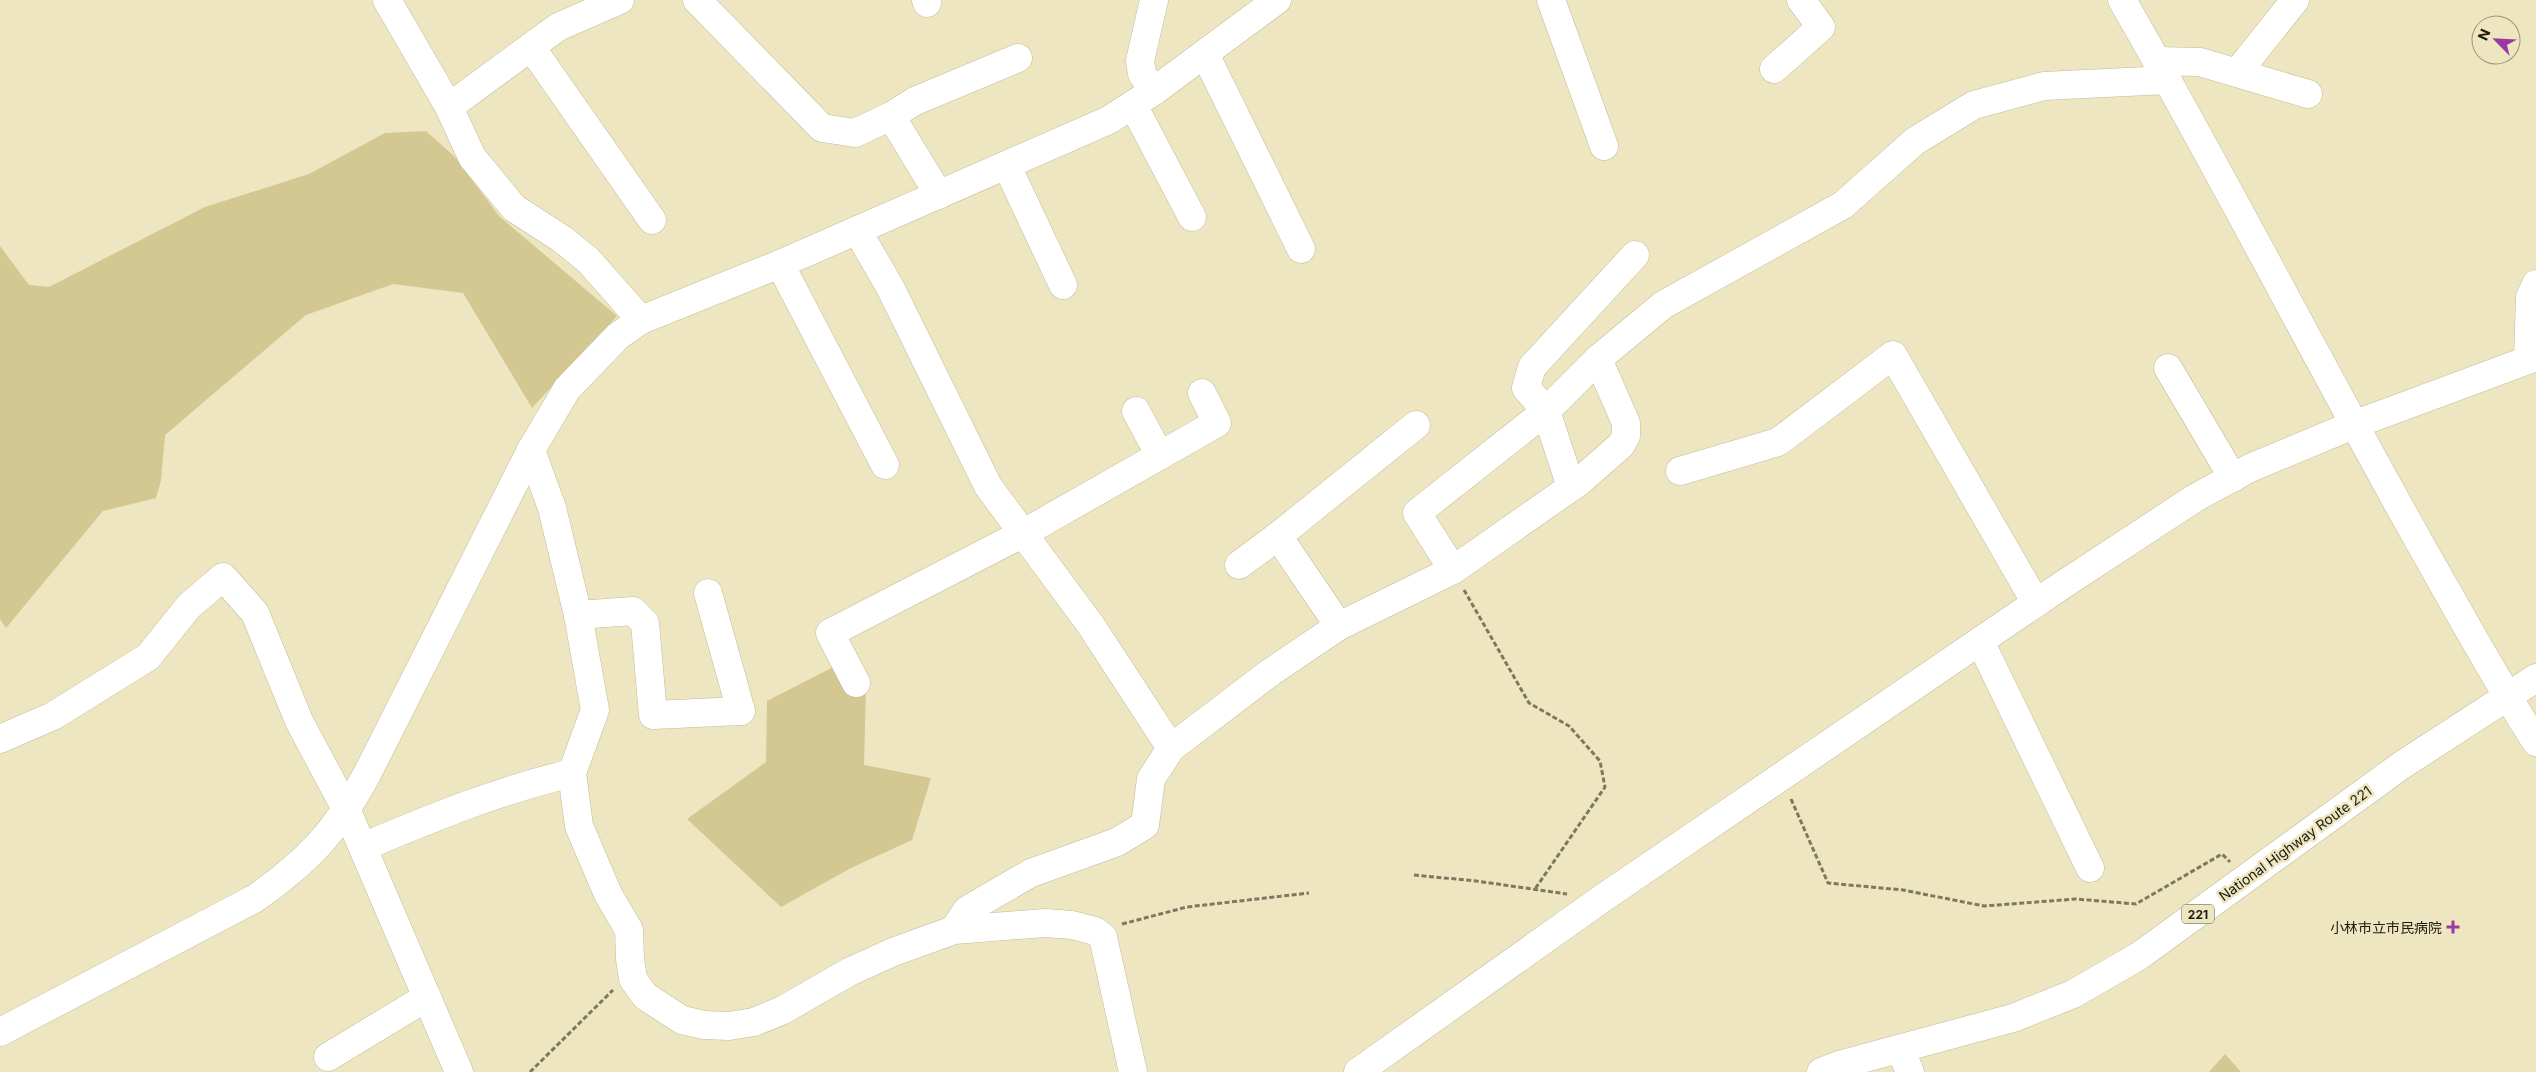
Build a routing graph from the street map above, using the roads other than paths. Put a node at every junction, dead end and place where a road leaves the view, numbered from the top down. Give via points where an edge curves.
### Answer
1 (387, 0) edge
2 (620, 0) edge
3 (697, 0) edge
4 (1154, 0) edge
5 (1277, 0) edge
6 (1551, 0) edge
7 (1801, 0) edge
8 (2122, 0) edge
9 (2295, 0) edge
10 (531, 47) junction
11 (1205, 54) junction
12 (1018, 58) dead end
13 (1774, 69) dead end
14 (2163, 71) junction
15 (2237, 73) junction
16 (2308, 94) dead end
17 (1144, 98) junction
18 (449, 108) junction
19 (892, 116) junction
20 (1604, 146) dead end
21 (1007, 166) junction
22 (939, 195) junction
23 (1192, 218) dead end
24 (652, 220) dead end
25 (857, 230) junction
26 (1301, 249) dead end
27 (1635, 255) dead end
28 (780, 264) junction
29 (2536, 284) edge
30 (1063, 285) dead end
31 (642, 320) junction
32 (1598, 359) junction
33 (2532, 359) edge
34 (2168, 368) dead end
35 (1202, 393) dead end
36 (1136, 411) dead end
37 (1546, 411) junction
38 (1416, 425) dead end
39 (2353, 425) junction
40 (530, 450) junction
41 (1160, 456) junction
42 (885, 465) dead end
43 (1680, 471) dead end
44 (2234, 478) junction
45 (1571, 488) junction
46 (1022, 534) junction
47 (1278, 536) junction
48 (1239, 566) dead end
49 (1452, 570) junction
50 (708, 593) dead end
51 (2036, 603) junction
52 (578, 615) junction
53 (1339, 626) junction
54 (1980, 641) junction
55 (2536, 678) edge
56 (856, 683) dead end
57 (2506, 696) junction
58 (0, 738) edge
59 (2536, 742) edge
60 (1172, 748) junction
61 (572, 773) junction
62 (347, 811) junction
63 (363, 847) junction
64 (2090, 868) dead end
65 (954, 930) junction
66 (427, 997) junction
67 (0, 1032) edge
68 (328, 1057) dead end
69 (1905, 1060) edge
70 (460, 1072) edge
71 (1133, 1072) edge
72 (1358, 1072) edge
73 (1822, 1072) edge

1 - 18 main road
2 - 10 main road via 558,27
3 - 19 main road via 822,128 855,133
4 - 17 main road via 1140,61
5 - 11 main road
6 - 20 main road
7 - 13 main road via 1821,27
8 - 14 main road
9 - 15 main road
10 - 18 main road
10 - 24 main road
11 - 17 main road
11 - 26 main road
12 - 19 main road via 915,100
14 - 15 main road via 2200,62
14 - 32 main road via 2044,86 1974,105 1915,141 1843,205 1663,305
14 - 39 main road
15 - 16 main road
17 - 21 main road via 1110,120
17 - 23 main road
18 - 31 main road via 472,157 514,208 588,260
19 - 22 main road
21 - 22 main road
21 - 30 main road
22 - 25 main road
25 - 28 main road
25 - 46 main road via 890,287 988,486
27 - 37 main road via 1532,367 1526,388
28 - 31 main road
28 - 42 main road
29 - 33 main road via 2530,297
31 - 40 main road via 618,336 567,389
32 - 37 main road
32 - 45 main road via 1626,423 1626,436 1621,445
33 - 39 main road
34 - 44 main road
35 - 41 main road via 1217,423
36 - 41 main road
37 - 45 main road
37 - 49 main road via 1417,513
38 - 47 main road
39 - 44 main road
39 - 57 main road
40 - 52 main road via 552,508
40 - 62 main road
41 - 46 main road
43 - 51 main road via 1778,442 1893,355
44 - 51 main road via 2195,498
45 - 49 main road
46 - 56 main road via 830,633
46 - 60 main road via 1090,624
47 - 48 main road
47 - 53 main road
49 - 53 main road
50 - 52 main road via 741,711 653,715 645,623 633,612
51 - 54 main road
52 - 61 main road via 595,710
53 - 60 main road
54 - 64 main road
54 - 72 main road via 1600,900
55 - 57 main road, National Highway Route 221 / 221
57 - 59 main road
57 - 69 main road, National Highway Route 221 / 221 via 2402,765 2139,956 2073,994
58 - 62 main road via 53,716 148,657 189,606 223,577 255,613 299,721
60 - 65 main road via 1151,779 1145,825 1117,842 1031,874 967,910
61 - 63 main road via 534,782 447,812
61 - 65 main road via 579,826 608,894 629,930 633,979 645,996 682,1020 729,1026 754,1022 783,1010 849,972
62 - 63 main road
62 - 67 main road via 316,849 283,879 254,899
63 - 66 main road
65 - 71 main road via 1072,924 1103,937
66 - 68 main road
66 - 70 main road
69 - 73 main road, National Highway Route 221 / 221

